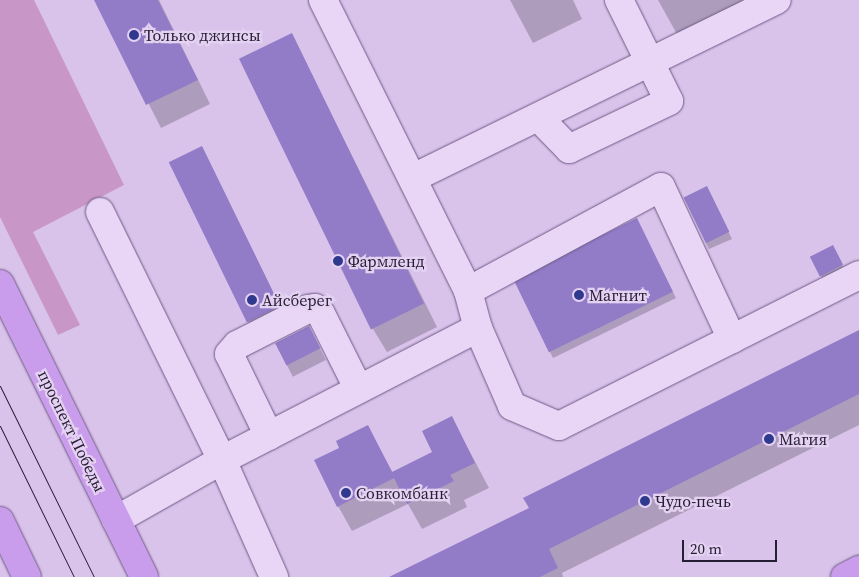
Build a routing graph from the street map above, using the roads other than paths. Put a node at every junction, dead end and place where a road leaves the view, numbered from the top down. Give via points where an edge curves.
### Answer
1 (323, 0) edge
2 (619, 0) edge
3 (777, 0) edge
4 (650, 62) junction
5 (539, 118) junction
6 (413, 178) junction
7 (100, 212) dead end
8 (859, 276) edge
9 (0, 284) edge
10 (468, 291) junction
11 (478, 328) junction
12 (732, 339) junction
13 (358, 388) junction
14 (269, 436) junction
15 (222, 460) junction
16 (116, 520) junction
17 (0, 521) edge
18 (859, 570) edge
19 (27, 577) edge
20 (144, 577) edge
21 (274, 577) edge
22 (845, 577) edge

1 - 6 lane
2 - 4 lane
3 - 4 lane
4 - 5 lane
4 - 5 lane via 669,101 569,149
5 - 6 lane
6 - 10 lane
7 - 15 lane
8 - 12 lane
9 - 16 main road, проспект Победы
10 - 11 lane
10 - 12 lane via 661,187
11 - 12 lane via 512,406 559,426
11 - 13 lane
13 - 14 lane
13 - 14 lane via 315,308 237,345 229,354
14 - 15 lane
15 - 16 lane
15 - 21 lane
16 - 20 main road, проспект Победы
17 - 19 main road
18 - 22 main road

